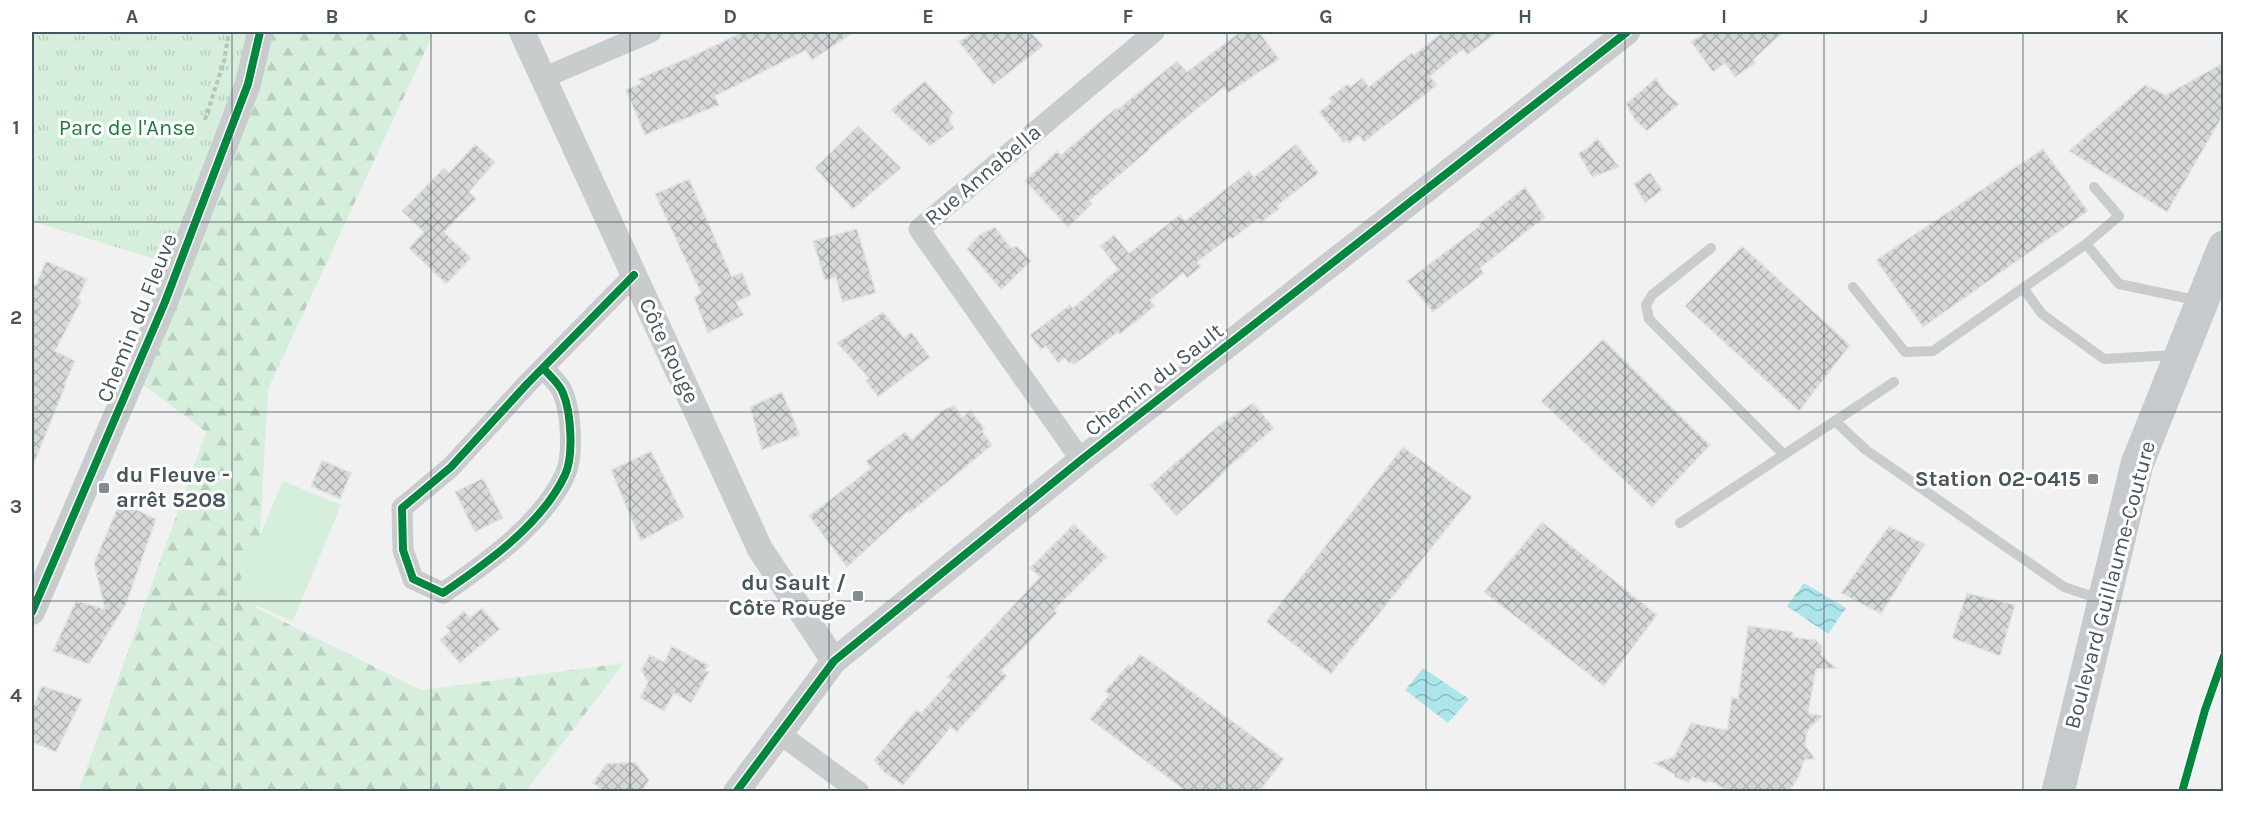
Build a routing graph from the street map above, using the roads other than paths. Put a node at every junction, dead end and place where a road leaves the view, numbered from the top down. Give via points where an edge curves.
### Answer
1 (260, 32) edge
2 (522, 32) edge
3 (651, 32) edge
4 (1154, 32) edge
5 (1628, 32) edge
6 (543, 78) junction
7 (2094, 187) dead end
8 (2086, 244) junction
9 (2223, 247) edge
10 (1711, 248) dead end
11 (634, 275) junction
12 (1853, 288) dead end
13 (2023, 288) junction
14 (2202, 301) junction
15 (2181, 355) junction
16 (543, 368) junction
17 (1894, 382) dead end
18 (1835, 421) junction
19 (1784, 454) junction
20 (1081, 460) junction
21 (1680, 524) dead end
22 (2103, 600) junction
23 (32, 612) edge
24 (834, 661) junction
25 (780, 734) junction
26 (736, 792) edge
27 (859, 792) edge
28 (2058, 792) edge

1 - 23 street, Chemin du Fleuve via 248,84 165,302
2 - 6 street, Côte Rouge
3 - 6 street
4 - 20 street, Rue Annabella via 919,229
5 - 20 street, Chemin du Sault
6 - 11 street, Côte Rouge
7 - 8 lane via 2119,216
8 - 13 lane
8 - 14 lane via 2119,285
9 - 14 main road, Boulevard Guillaume-Couture
10 - 19 lane via 1652,295 1646,305 1649,319
11 - 16 street
11 - 24 street, Côte Rouge via 760,549
12 - 13 lane via 1905,352 1933,351
13 - 15 lane via 2042,314 2104,359
14 - 15 main road, Boulevard Guillaume-Couture
15 - 22 main road, Boulevard Guillaume-Couture via 2137,464
16 - 16 street via 451,466 402,508 403,550 413,579 443,593 486,564 538,516 566,473 572,427 563,391
17 - 18 lane
18 - 19 lane
18 - 22 lane via 1866,450 2064,586
19 - 21 lane
20 - 24 street, Chemin du Sault
22 - 28 main road, Boulevard Guillaume-Couture
24 - 25 street, Chemin du Sault
25 - 26 street, Chemin du Sault
25 - 27 street

